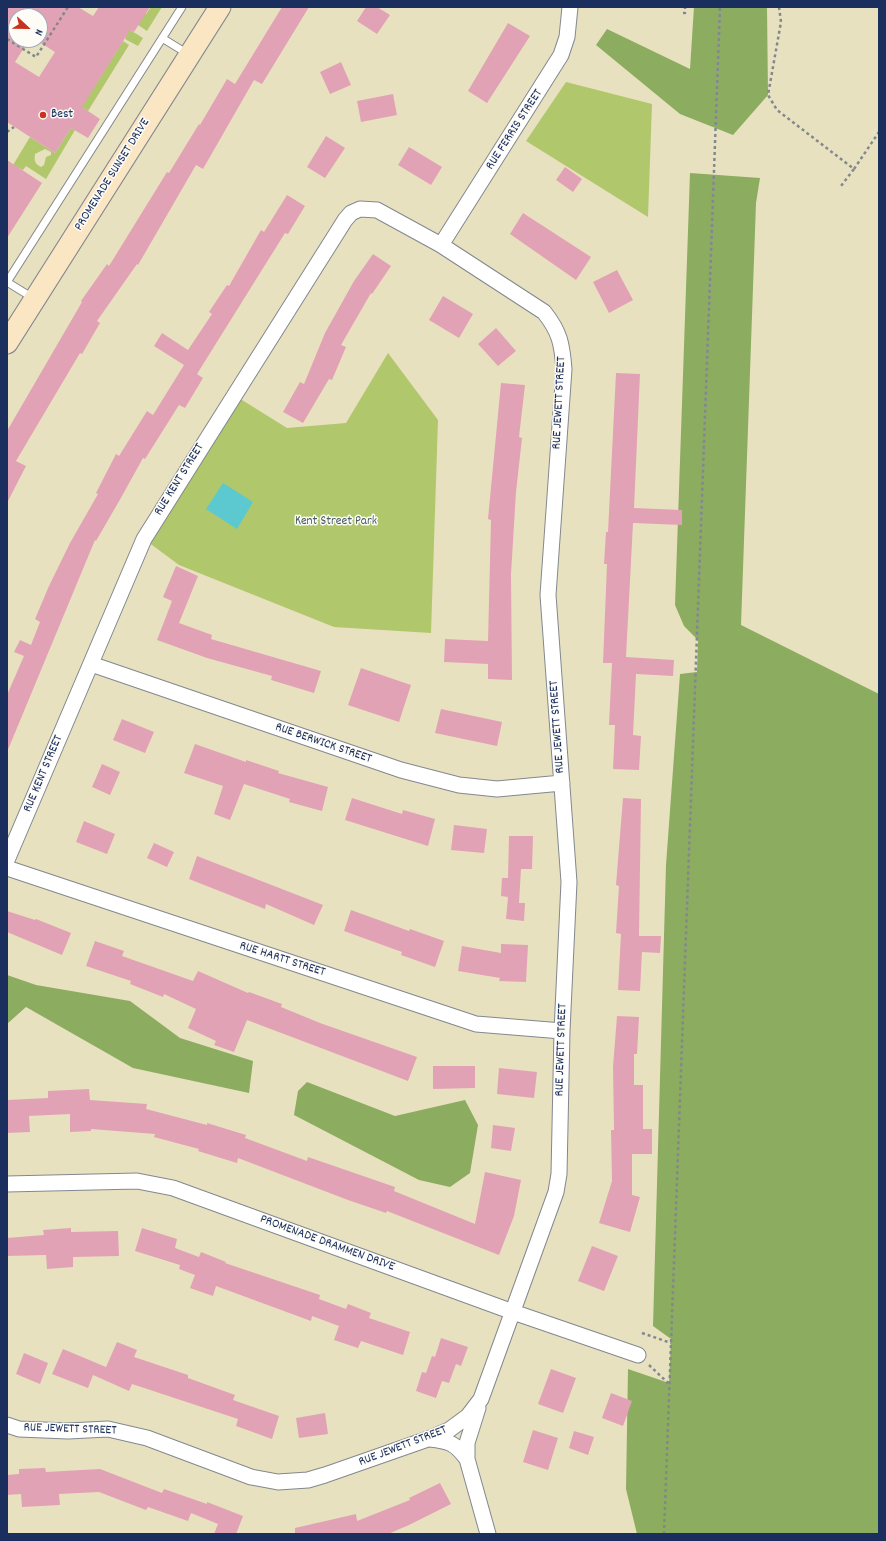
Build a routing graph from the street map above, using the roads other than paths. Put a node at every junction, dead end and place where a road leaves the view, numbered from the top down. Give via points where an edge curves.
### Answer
1 (182, 7) edge
2 (220, 7) edge
3 (570, 7) edge
4 (162, 38) junction
5 (189, 55) junction
6 (441, 245) junction
7 (7, 282) edge
8 (34, 299) junction
9 (7, 343) edge
10 (91, 664) junction
11 (562, 783) junction
12 (7, 860) edge
13 (7, 868) edge
14 (562, 1031) junction
15 (7, 1184) edge
16 (513, 1312) junction
17 (638, 1355) road end
18 (481, 1399) junction
19 (7, 1425) edge
20 (428, 1439) junction
21 (467, 1459) junction
22 (488, 1534) edge

1 - 4 lane
2 - 5 street, PROMENADE SUNSET DRIVE
3 - 6 street, RUE FERRIS STREET via 567,37 561,55
4 - 5 lane
4 - 7 lane
5 - 8 street, PROMENADE SUNSET DRIVE
6 - 10 street, RUE KENT STREET via 377,210 360,209 351,214 144,539
6 - 11 street, RUE JEWETT STREET via 544,312 555,326 562,344 564,369 548,595
7 - 8 lane
8 - 9 street, PROMENADE SUNSET DRIVE
10 - 11 street, RUE BERWICK STREET via 395,768 459,785 498,788
10 - 12 street, RUE KENT STREET
11 - 14 street, RUE JEWETT STREET via 569,882
13 - 14 street, RUE HARTT STREET via 476,1024
14 - 16 street, RUE JEWETT STREET via 556,1192
15 - 16 street, PROMENADE DRAMMEN DRIVE via 137,1181 173,1188
16 - 17 street, PROMENADE DRAMMEN DRIVE
16 - 18 street, RUE JEWETT STREET
18 - 20 street, RUE JEWETT STREET via 468,1416 449,1430
18 - 21 street via 467,1443
19 - 20 street, RUE JEWETT STREET via 19,1429 68,1432 108,1429 147,1438 252,1477 278,1482 308,1480
20 - 21 street via 446,1441 458,1447
21 - 22 street

